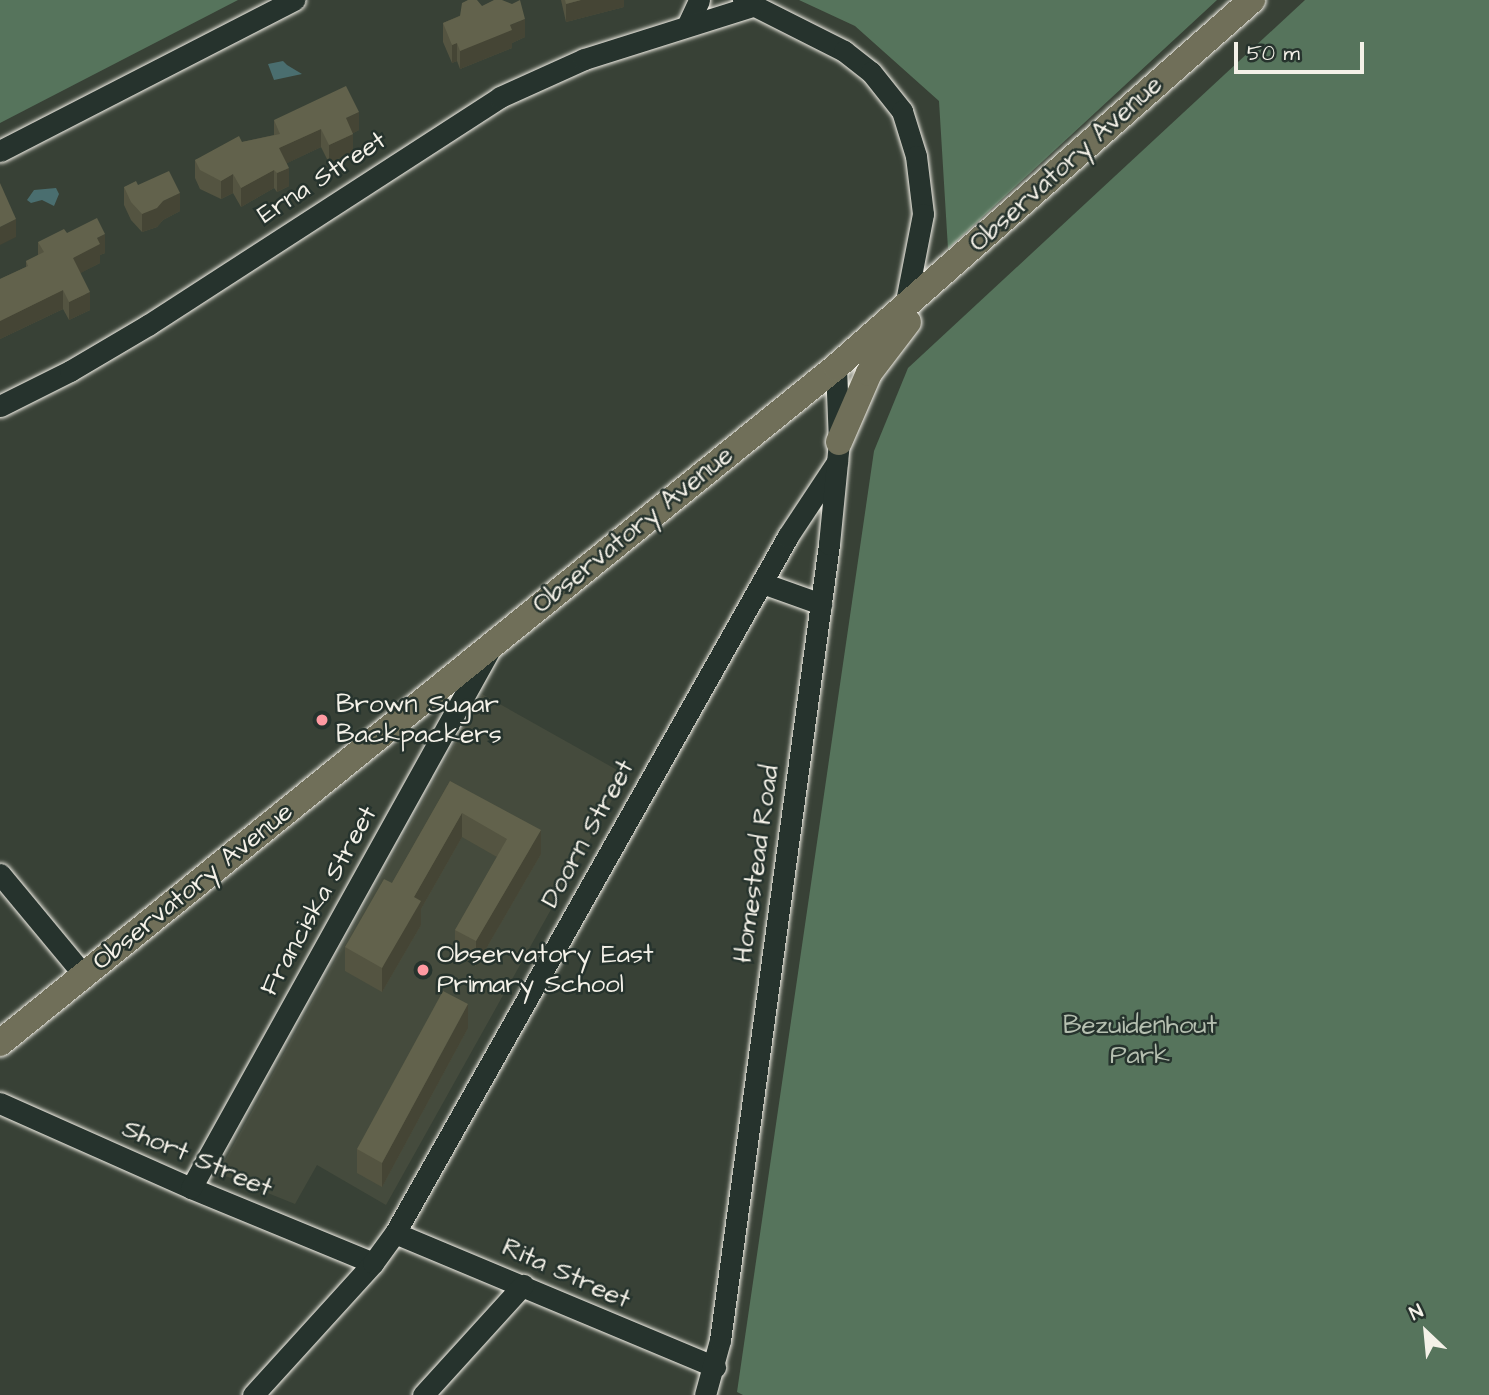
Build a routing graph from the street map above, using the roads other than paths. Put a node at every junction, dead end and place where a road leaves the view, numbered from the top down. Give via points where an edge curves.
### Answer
1 (294, 0) edge
2 (699, 0) edge
3 (1252, 0) edge
4 (748, 3) edge
5 (688, 24) junction
6 (0, 151) edge
7 (947, 270) junction
8 (905, 307) junction
9 (836, 367) junction
10 (0, 406) edge
11 (838, 452) junction
12 (762, 583) junction
13 (821, 604) junction
14 (495, 641) junction
15 (0, 874) edge
16 (84, 975) junction
17 (0, 1043) edge
18 (0, 1103) edge
19 (191, 1188) junction
20 (395, 1233) junction
21 (373, 1263) junction
22 (523, 1285) junction
23 (715, 1367) junction
24 (253, 1395) edge
25 (423, 1395) edge
26 (705, 1395) edge

1 - 6 street
2 - 5 street
3 - 7 main road, Observatory Avenue
4 - 5 street, Erna Street
4 - 8 street via 844,51 871,72 902,111 916,156 923,214
5 - 10 street, Erna Street via 584,59 500,97 148,325
7 - 8 main road, Observatory Avenue
7 - 11 main road via 869,373
8 - 9 main road, Observatory Avenue
9 - 11 street, Homestead Road
9 - 14 main road, Observatory Avenue
11 - 12 street, Doorn Street
11 - 13 street, Homestead Road
12 - 13 street
12 - 20 street, Doorn Street
13 - 23 street, Homestead Road
14 - 16 main road, Observatory Avenue
14 - 19 street, Franciska Street
15 - 16 street
16 - 17 main road, Observatory Avenue
18 - 19 street, Short Street
19 - 21 street, Short Street
20 - 21 street, Doorn Street
20 - 22 street, Rita Street
21 - 24 street, Doorn Street
22 - 23 street, Rita Street
22 - 25 street
23 - 26 street, Homestead Road

